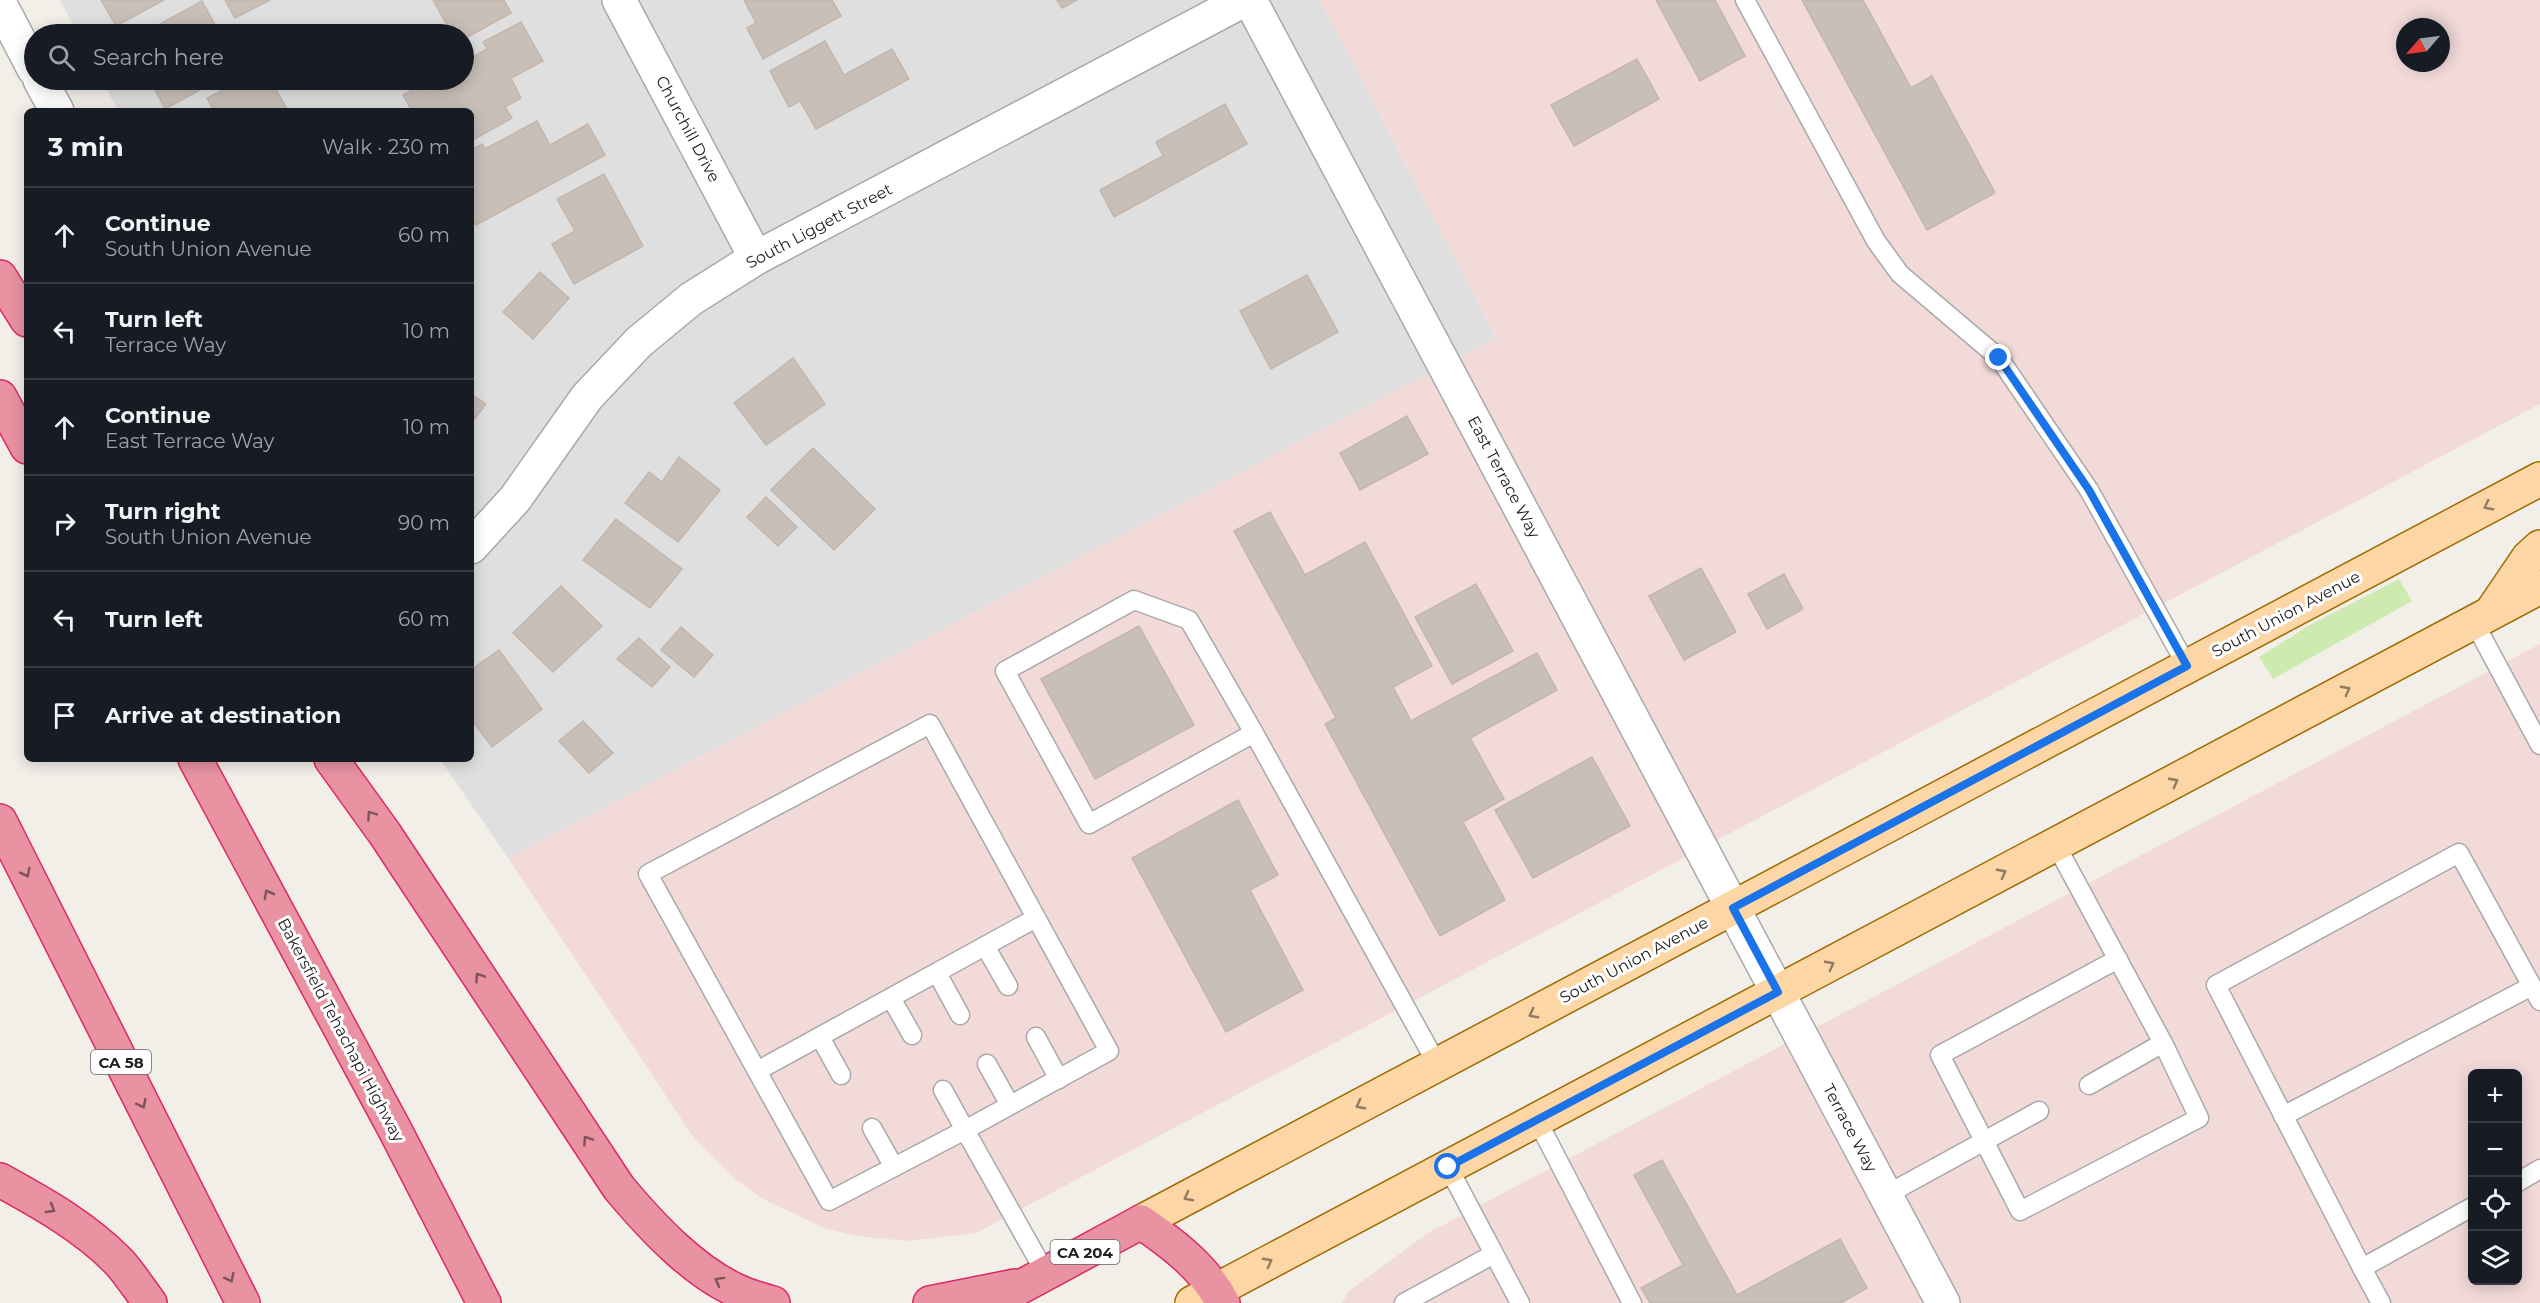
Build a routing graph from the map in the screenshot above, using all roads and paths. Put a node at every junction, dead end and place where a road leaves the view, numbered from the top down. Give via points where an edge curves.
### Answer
1 (619, 0) edge
2 (1244, 0) edge
3 (1250, 0) edge
4 (1745, 0) edge
5 (0, 4) edge
6 (24, 50) edge
7 (45, 90) edge
8 (55, 108) edge
9 (756, 258) junction
10 (0, 277) edge
11 (24, 315) edge
12 (0, 398) edge
13 (24, 442) edge
14 (2540, 479) edge
15 (474, 544) edge
16 (2540, 547) edge
17 (2540, 587) edge
18 (2481, 618) junction
19 (2187, 666) junction
20 (1254, 733) junction
21 (2540, 745) edge
22 (197, 762) edge
23 (333, 762) edge
24 (0, 821) edge
25 (2056, 845) junction
26 (1733, 908) junction
27 (1036, 918) junction
28 (985, 946) junction
29 (1757, 953) joint
30 (2118, 959) junction
31 (937, 972) junction
32 (1008, 986) dead end
33 (1778, 992) junction
34 (2536, 994) edge
35 (891, 998) junction
36 (960, 1015) dead end
37 (912, 1035) dead end
38 (820, 1037) junction
39 (1036, 1037) dead end
40 (2163, 1043) junction
41 (987, 1064) dead end
42 (1437, 1064) junction
43 (757, 1071) junction
44 (842, 1075) dead end
45 (1059, 1079) junction
46 (2089, 1084) dead end
47 (943, 1090) dead end
48 (1010, 1106) junction
49 (2038, 1111) dead end
50 (2283, 1116) junction
51 (1537, 1120) junction
52 (872, 1128) dead end
53 (395, 1130) junction
54 (966, 1130) junction
55 (1983, 1142) junction
56 (894, 1167) junction
57 (1448, 1167) junction
58 (2540, 1169) edge
59 (2522, 1179) edge
60 (0, 1180) edge
61 (1886, 1195) junction
62 (2468, 1209) edge
63 (1141, 1222) junction
64 (1494, 1254) junction
65 (2362, 1268) junction
66 (1037, 1278) junction
67 (1210, 1299) edge
68 (150, 1303) edge
69 (243, 1303) edge
70 (484, 1303) edge
71 (506, 1303) edge
72 (773, 1303) edge
73 (930, 1303) edge
74 (991, 1303) edge
75 (1404, 1303) edge
76 (1520, 1303) edge
77 (1632, 1303) edge
78 (1943, 1303) edge
79 (2380, 1303) edge

1 - 9 street, Churchill Drive
2 - 9 street, South Liggett Street
3 - 26 street, East Terrace Way
4 - 19 lane via 1876,241 1900,274 1999,358 2089,490
5 - 6 street
7 - 8 street
9 - 15 street, South Liggett Street via 691,299 639,342 587,398 515,498
10 - 11 highway
12 - 13 highway
14 -> 19 main road, South Union Avenue
16 - 18 main road
17 - 18 main road
18 - 21 lane
25 -> 18 main road
19 - 26 main road, South Union Avenue
20 - 20 lane via 1089,824 1005,671 1134,600 1189,620
20 - 42 lane
53 -> 22 highway, Bakersfield Tehachapi Highway
72 -> 23 highway via 741,1293 707,1274 643,1217
24 -> 69 highway, CA 58
25 - 30 lane
33 -> 25 main road
26 - 29 street, East Terrace Way
26 -> 42 main road, South Union Avenue
27 - 28 lane
27 - 43 lane via 930,724 648,874
27 - 45 lane via 1109,1051
28 - 31 lane
28 - 32 lane
29 - 33 street, Terrace Way
30 - 40 lane
30 - 55 lane via 1940,1055
31 - 35 lane
31 - 36 lane
33 - 51 main road
33 - 61 street, Terrace Way
34 - 50 lane
34 - 50 lane via 2459,853 2216,985
35 - 37 lane
35 - 38 lane
38 - 43 lane
38 - 44 lane
39 - 45 lane
40 - 46 lane
40 - 55 lane via 2199,1118 2020,1211
41 - 48 lane
42 -> 63 main road, South Union Avenue
43 - 56 lane via 829,1201
45 - 48 lane
47 - 54 lane
48 - 54 lane
49 - 55 lane
50 - 65 lane
51 - 57 main road
51 - 77 lane
52 - 56 lane
53 - 70 highway, Bakersfield Tehachapi Highway
53 - 71 highway
54 - 56 lane
54 - 66 lane
55 - 61 lane
57 - 64 lane
67 -> 57 main road
58 - 59 lane
60 -> 68 highway via 63,1216 98,1242 120,1263
61 - 78 street, Terrace Way
62 - 65 lane
63 - 66 highway, CA 204
63 - 67 highway via 1179,1248
64 - 75 lane
64 - 76 lane
65 - 79 lane
66 - 73 highway
66 - 74 highway, CA 204

